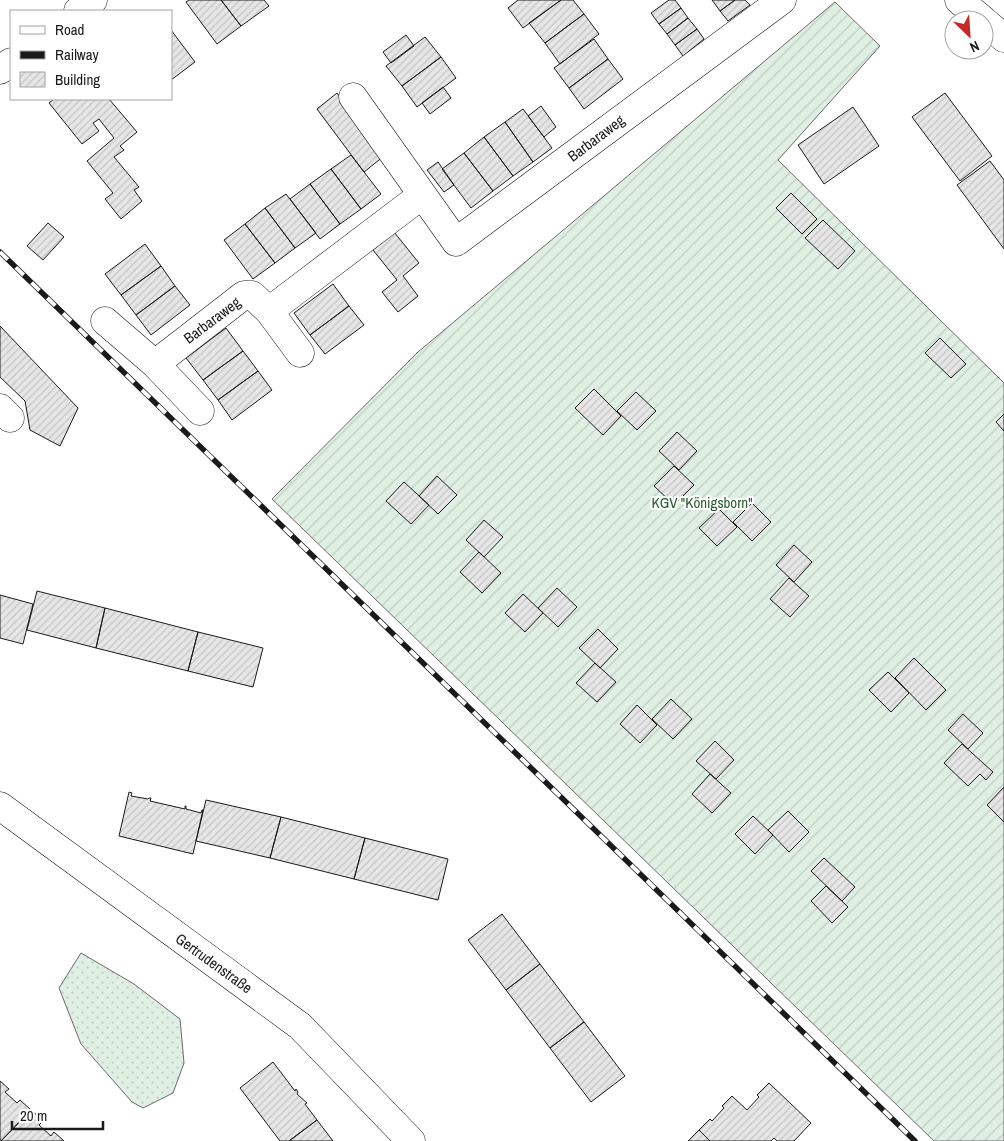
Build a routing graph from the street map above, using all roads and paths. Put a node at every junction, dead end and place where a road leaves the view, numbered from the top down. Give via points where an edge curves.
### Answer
1 (93, 0) edge
2 (782, 0) edge
3 (959, 0) edge
4 (79, 10) edge
5 (971, 10) edge
6 (994, 29) edge
7 (1004, 38) edge
8 (353, 97) dead end
9 (422, 195) junction
10 (269, 311) junction
11 (105, 321) dead end
12 (300, 353) dead end
13 (155, 364) junction
14 (200, 411) dead end
15 (0, 806) edge
16 (410, 1141) edge

1 - 4 street
2 - 9 street, Barbaraweg via 456,242
3 - 5 street
6 - 7 street
8 - 9 street, Barbaraweg
9 - 10 street
10 - 12 street, Barbaraweg
10 - 13 street, Barbaraweg via 252,295 244,295
11 - 13 street
13 - 14 street
15 - 16 street, Gertrudenstraße via 300,1026

